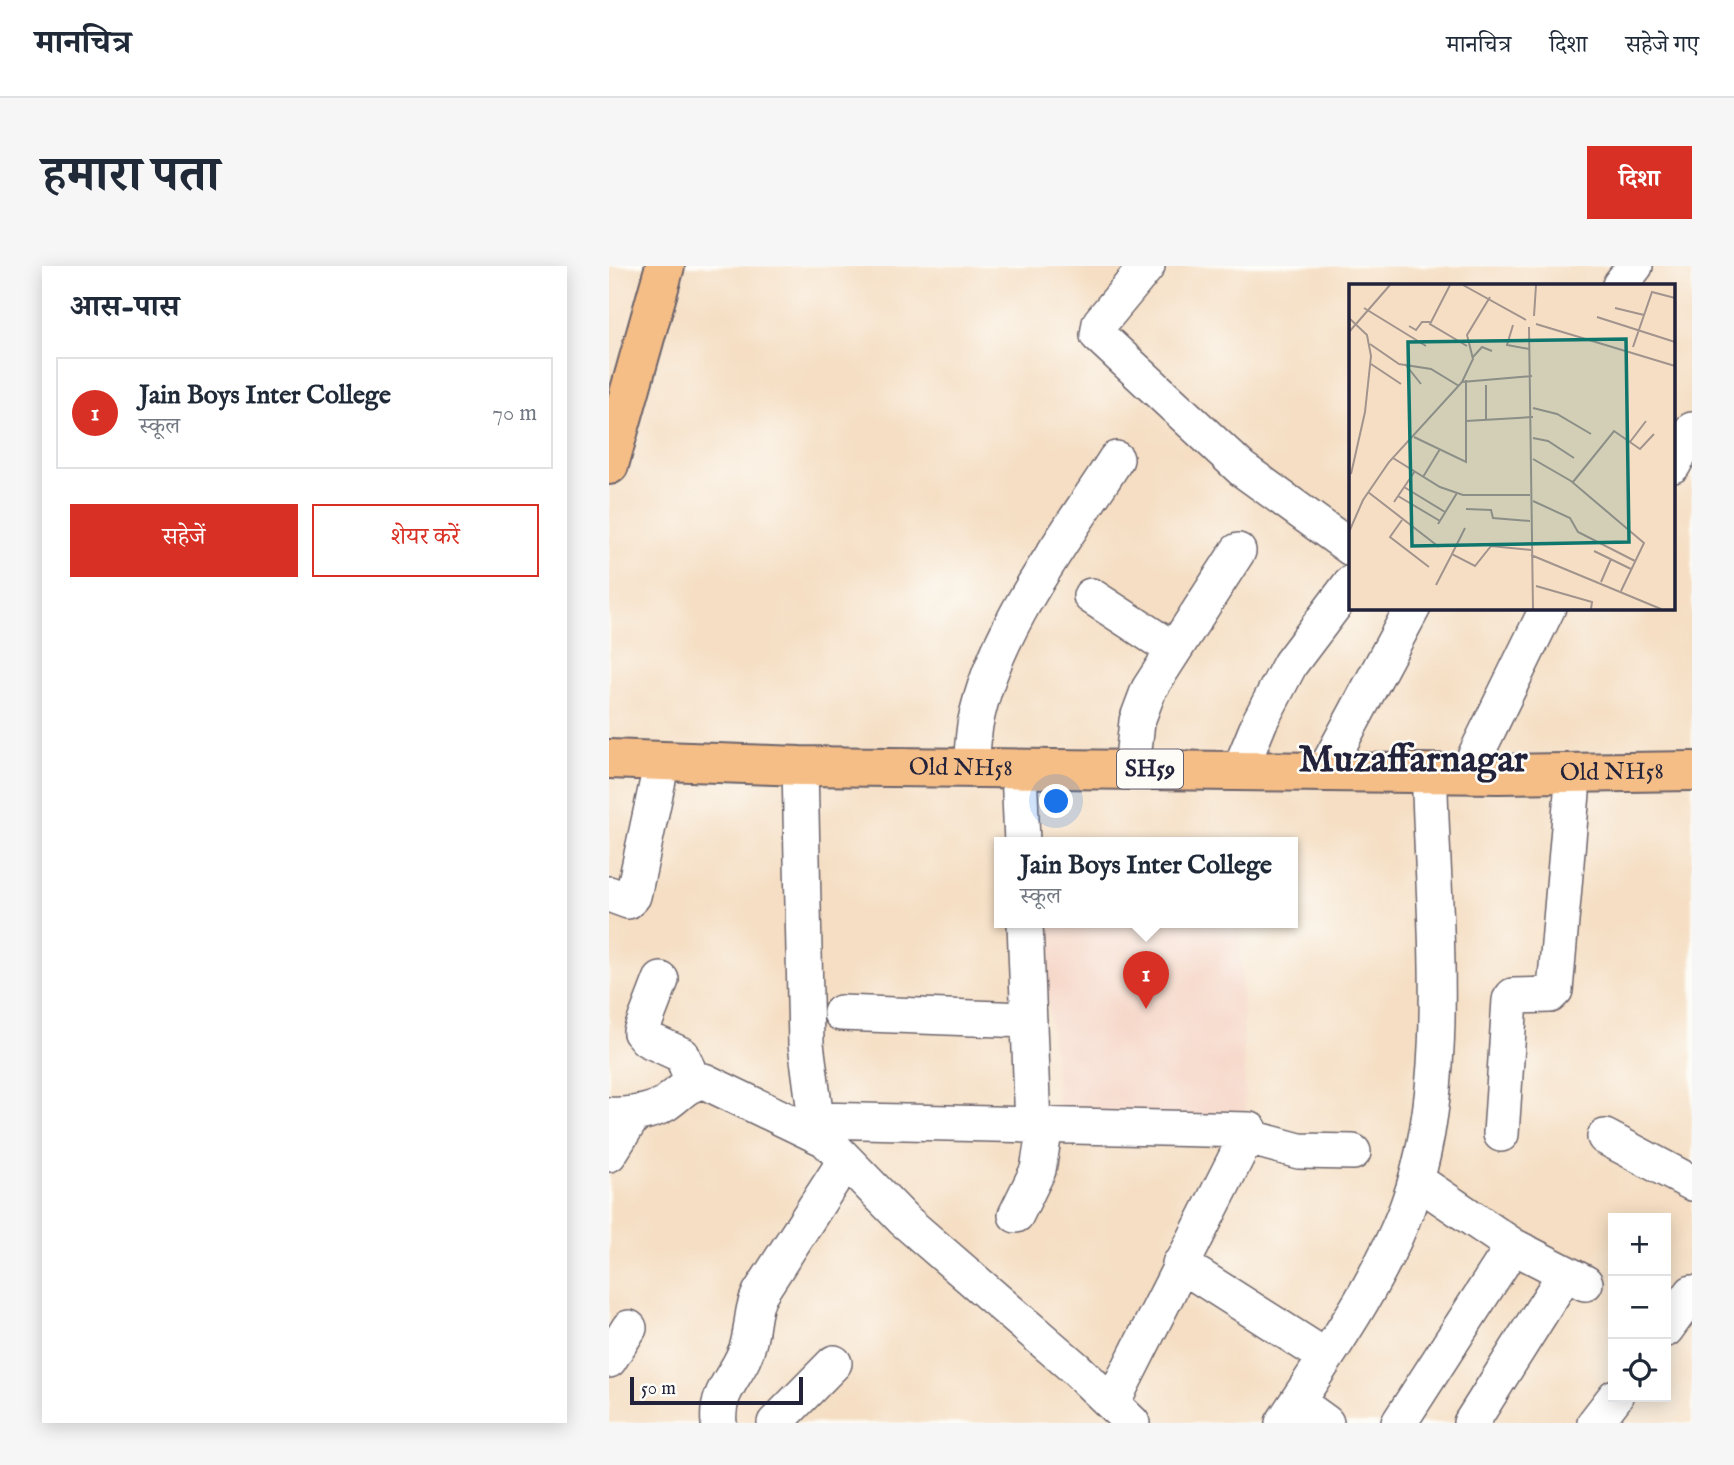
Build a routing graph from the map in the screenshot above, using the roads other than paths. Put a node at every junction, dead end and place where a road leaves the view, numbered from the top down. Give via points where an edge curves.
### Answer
1 (645, 266) edge
2 (665, 266) edge
3 (1147, 266) edge
4 (1635, 266) edge
5 (1621, 284) edge
6 (609, 395) edge
7 (1692, 430) edge
8 (1116, 459) dead end
9 (1675, 461) edge
10 (609, 465) edge
11 (1349, 547) edge
12 (1238, 551) dead end
13 (1349, 586) edge
14 (1091, 596) dead end
15 (1412, 609) edge
16 (1547, 609) edge
17 (1174, 650) junction
18 (609, 759) edge
19 (971, 768) junction
20 (1132, 769) junction
21 (1240, 770) junction
22 (1325, 771) junction
23 (1692, 771) edge
24 (1467, 773) junction
25 (800, 775) junction
26 (1019, 778) junction
27 (609, 779) edge
28 (658, 780) junction
29 (1626, 783) junction
30 (1430, 792) junction
31 (1692, 792) edge
32 (1571, 793) junction
33 (1022, 837) edge
34 (609, 894) edge
35 (1025, 928) edge
36 (661, 981) dead end
37 (841, 1013) dead end
38 (1029, 1020) junction
39 (694, 1082) junction
40 (622, 1114) edge
41 (1039, 1126) junction
42 (1501, 1134) dead end
43 (1248, 1137) junction
44 (1605, 1137) dead end
45 (829, 1140) junction
46 (1353, 1152) dead end
47 (609, 1154) edge
48 (1416, 1180) junction
49 (1692, 1183) edge
50 (1016, 1215) dead end
51 (1513, 1246) junction
52 (1180, 1264) junction
53 (1692, 1293) edge
54 (1671, 1322) edge
55 (629, 1328) dead end
56 (1326, 1357) junction
57 (609, 1360) edge
58 (834, 1363) dead end
59 (1611, 1402) edge
60 (1122, 1413) edge
61 (1290, 1413) edge
62 (719, 1423) edge
63 (775, 1423) edge
64 (1326, 1423) edge
65 (1399, 1423) edge
66 (1471, 1423) edge
67 (1595, 1423) edge

1 - 6 main road
2 - 10 main road
3 - 11 street via 1100,323 1098,335 1242,469
4 - 5 street
7 - 9 street
8 - 19 street via 1005,641 975,725
12 - 17 street
13 - 21 street via 1290,664
14 - 17 street
15 - 22 street
16 - 24 street
17 - 20 street via 1141,706
18 - 25 main road, Old NH58 / SH59
19 - 25 main road, Old NH58 / SH59
19 - 26 main road, Old NH58 / SH59
20 - 21 main road, Old NH58 / SH59
20 - 26 main road, Old NH58 / SH59
21 - 22 main road, Old NH58 / SH59
22 - 24 main road, Old NH58 / SH59
23 - 29 main road, Old NH58 / SH59
24 - 29 main road, Old NH58 / SH59
25 - 26 main road, Old NH58 / SH59
25 - 28 main road, Old NH58 / SH59
25 - 45 street via 806,1044
26 - 30 main road, Old NH58 / SH59
26 - 33 street
27 - 28 main road, Old NH58 / SH59
28 - 34 street via 633,895 628,901
29 - 31 main road, Old NH58 / SH59
29 - 32 main road, Old NH58 / SH59
30 - 32 main road, Old NH58 / SH59
30 - 48 street via 1436,1035 1426,1145
32 - 42 street via 1555,990 1550,995 1513,996 1510,1000
35 - 38 street
36 - 39 street via 641,1032 647,1040 682,1055
37 - 38 street
38 - 41 street
39 - 40 street via 664,1105
39 - 45 street via 713,1084
40 - 47 street
41 - 43 street via 1246,1128
41 - 45 street
41 - 50 street via 1038,1170
43 - 46 street via 1299,1151
43 - 52 street
44 - 49 street
45 - 60 street via 904,1220
45 - 62 street via 753,1307 749,1342 722,1392
48 - 51 street
48 - 56 street via 1381,1269
51 - 65 street
51 - 66 street via 1575,1279
52 - 56 street
52 - 60 street
53 - 54 street
55 - 57 street
56 - 61 street
58 - 63 street
59 - 67 street
61 - 64 street

